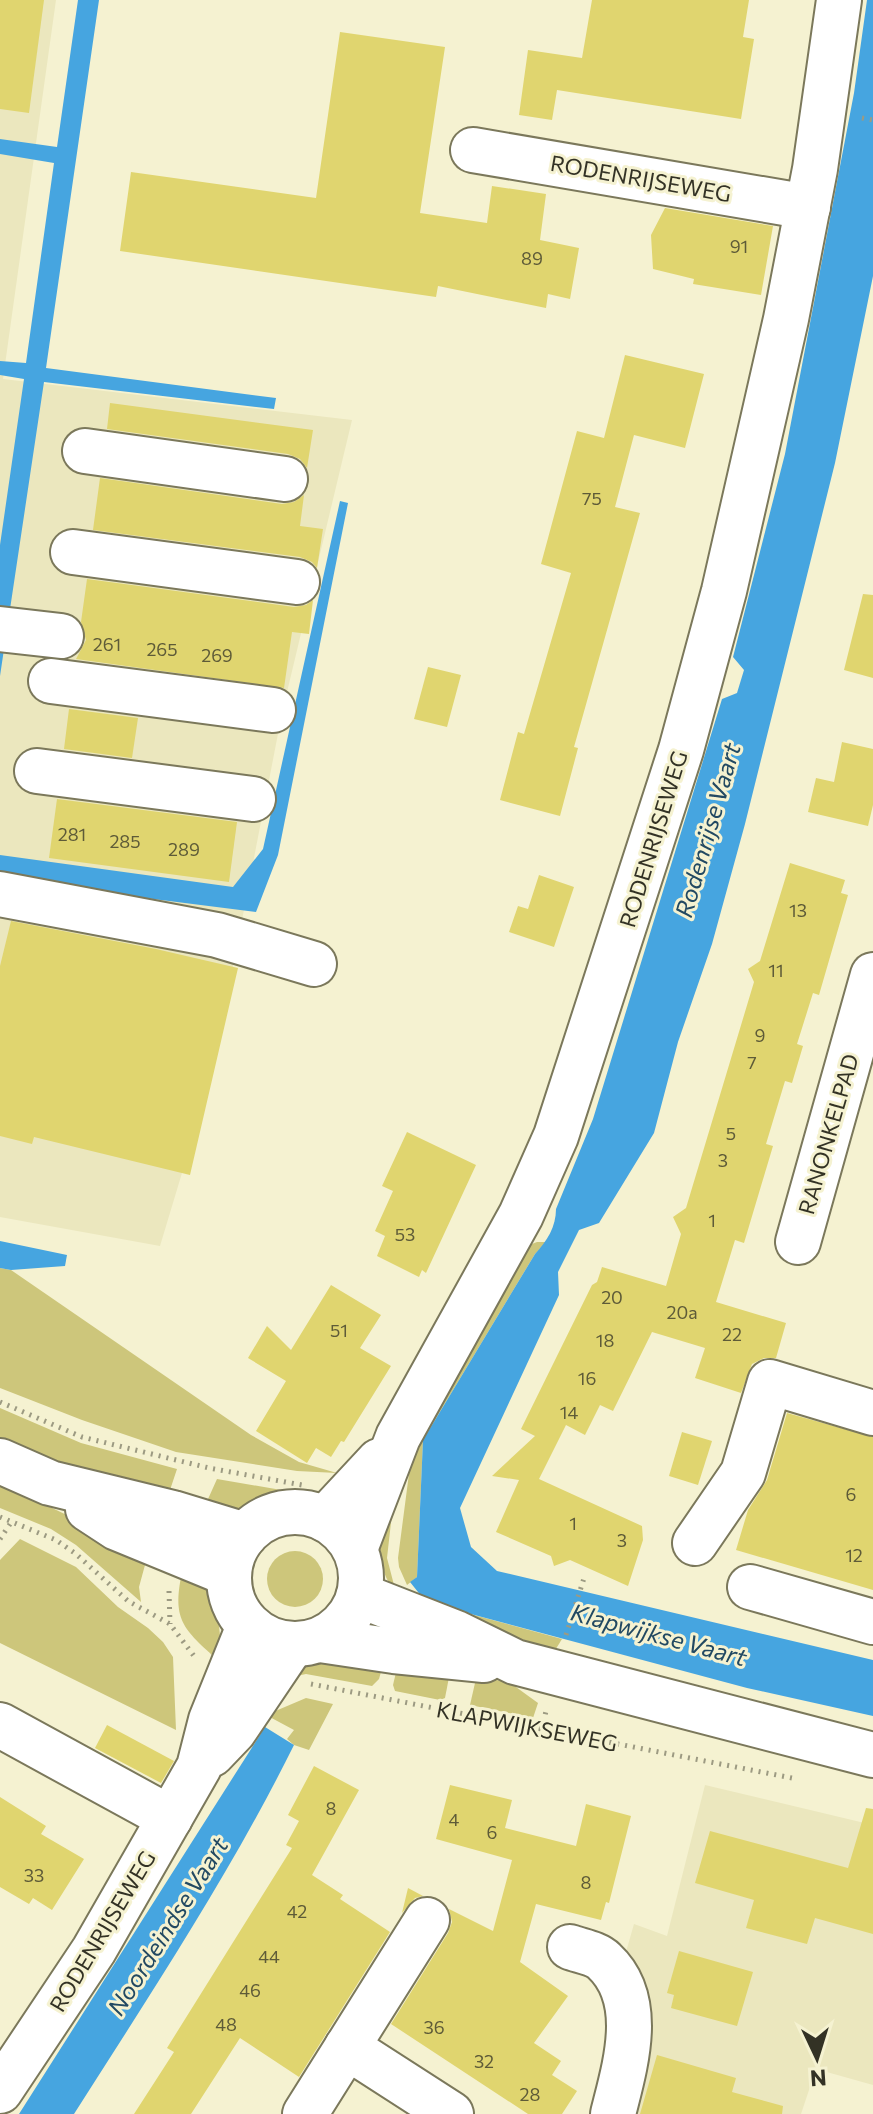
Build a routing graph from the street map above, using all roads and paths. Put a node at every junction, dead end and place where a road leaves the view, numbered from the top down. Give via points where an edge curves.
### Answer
1 (839, 0) edge
2 (473, 150) dead end
3 (808, 207) junction
4 (85, 451) dead end
5 (285, 479) dead end
6 (73, 552) dead end
7 (297, 582) dead end
8 (6, 630) edge
9 (61, 636) dead end
10 (51, 681) dead end
11 (273, 710) dead end
12 (37, 771) dead end
13 (253, 799) dead end
14 (0, 894) edge
15 (314, 964) dead end
16 (873, 979) edge
17 (798, 1242) dead end
18 (0, 1402) edge
19 (873, 1413) edge
20 (398, 1437) junction
21 (0, 1461) edge
22 (0, 1517) edge
23 (345, 1519) junction
24 (12, 1521) junction
25 (0, 1539) edge
26 (695, 1543) dead end
27 (237, 1554) junction
28 (585, 1575) dead end
29 (750, 1587) dead end
30 (359, 1595) junction
31 (873, 1622) edge
32 (249, 1626) junction
33 (565, 1641) dead end
34 (306, 1642) junction
35 (515, 1662) junction
36 (227, 1674) junction
37 (0, 1725) edge
38 (873, 1755) edge
39 (798, 1779) dead end
40 (170, 1818) junction
41 (427, 1920) dead end
42 (570, 1947) dead end
43 (347, 2047) junction
44 (0, 2091) edge
45 (305, 2114) edge
46 (451, 2114) edge
47 (613, 2114) edge

1 - 3 street, RODENRIJSEWEG
2 - 3 street, RODENRIJSEWEG
3 - 20 street, RODENRIJSEWEG via 724,591 613,966 556,1136 521,1215
4 - 5 street
6 - 7 street
8 - 9 street
10 - 11 street
12 - 13 street
14 - 15 street via 217,935
16 - 17 street, RANONKELPAD
18 - 23 path via 82,1437 308,1486
19 - 26 street via 770,1382 743,1473
20 - 23 street, RODENRIJSEWEG
20 - 23 street, RODENRIJSEWEG
21 - 27 street via 50,1483 173,1513
22 - 24 path
23 - 27 street via 309,1514 268,1518
23 - 30 street via 361,1567
24 - 25 path
24 - 36 path via 76,1554 128,1601 170,1624
27 - 32 street via 233,1602
28 - 33 path
29 - 31 street
30 - 34 street via 334,1632
30 - 35 street
32 - 34 street via 265,1637
32 - 36 street, RODENRIJSEWEG
34 - 35 street
34 - 36 street, RODENRIJSEWEG
35 - 38 street
36 - 39 path, KLAPWIJKSEWEG via 268,1696 310,1683
36 - 40 street, RODENRIJSEWEG via 199,1767
37 - 40 street
40 - 44 street, RODENRIJSEWEG via 94,1950
41 - 43 street
42 - 47 street via 602,1959 627,1998 628,2050
43 - 45 street
43 - 46 street

